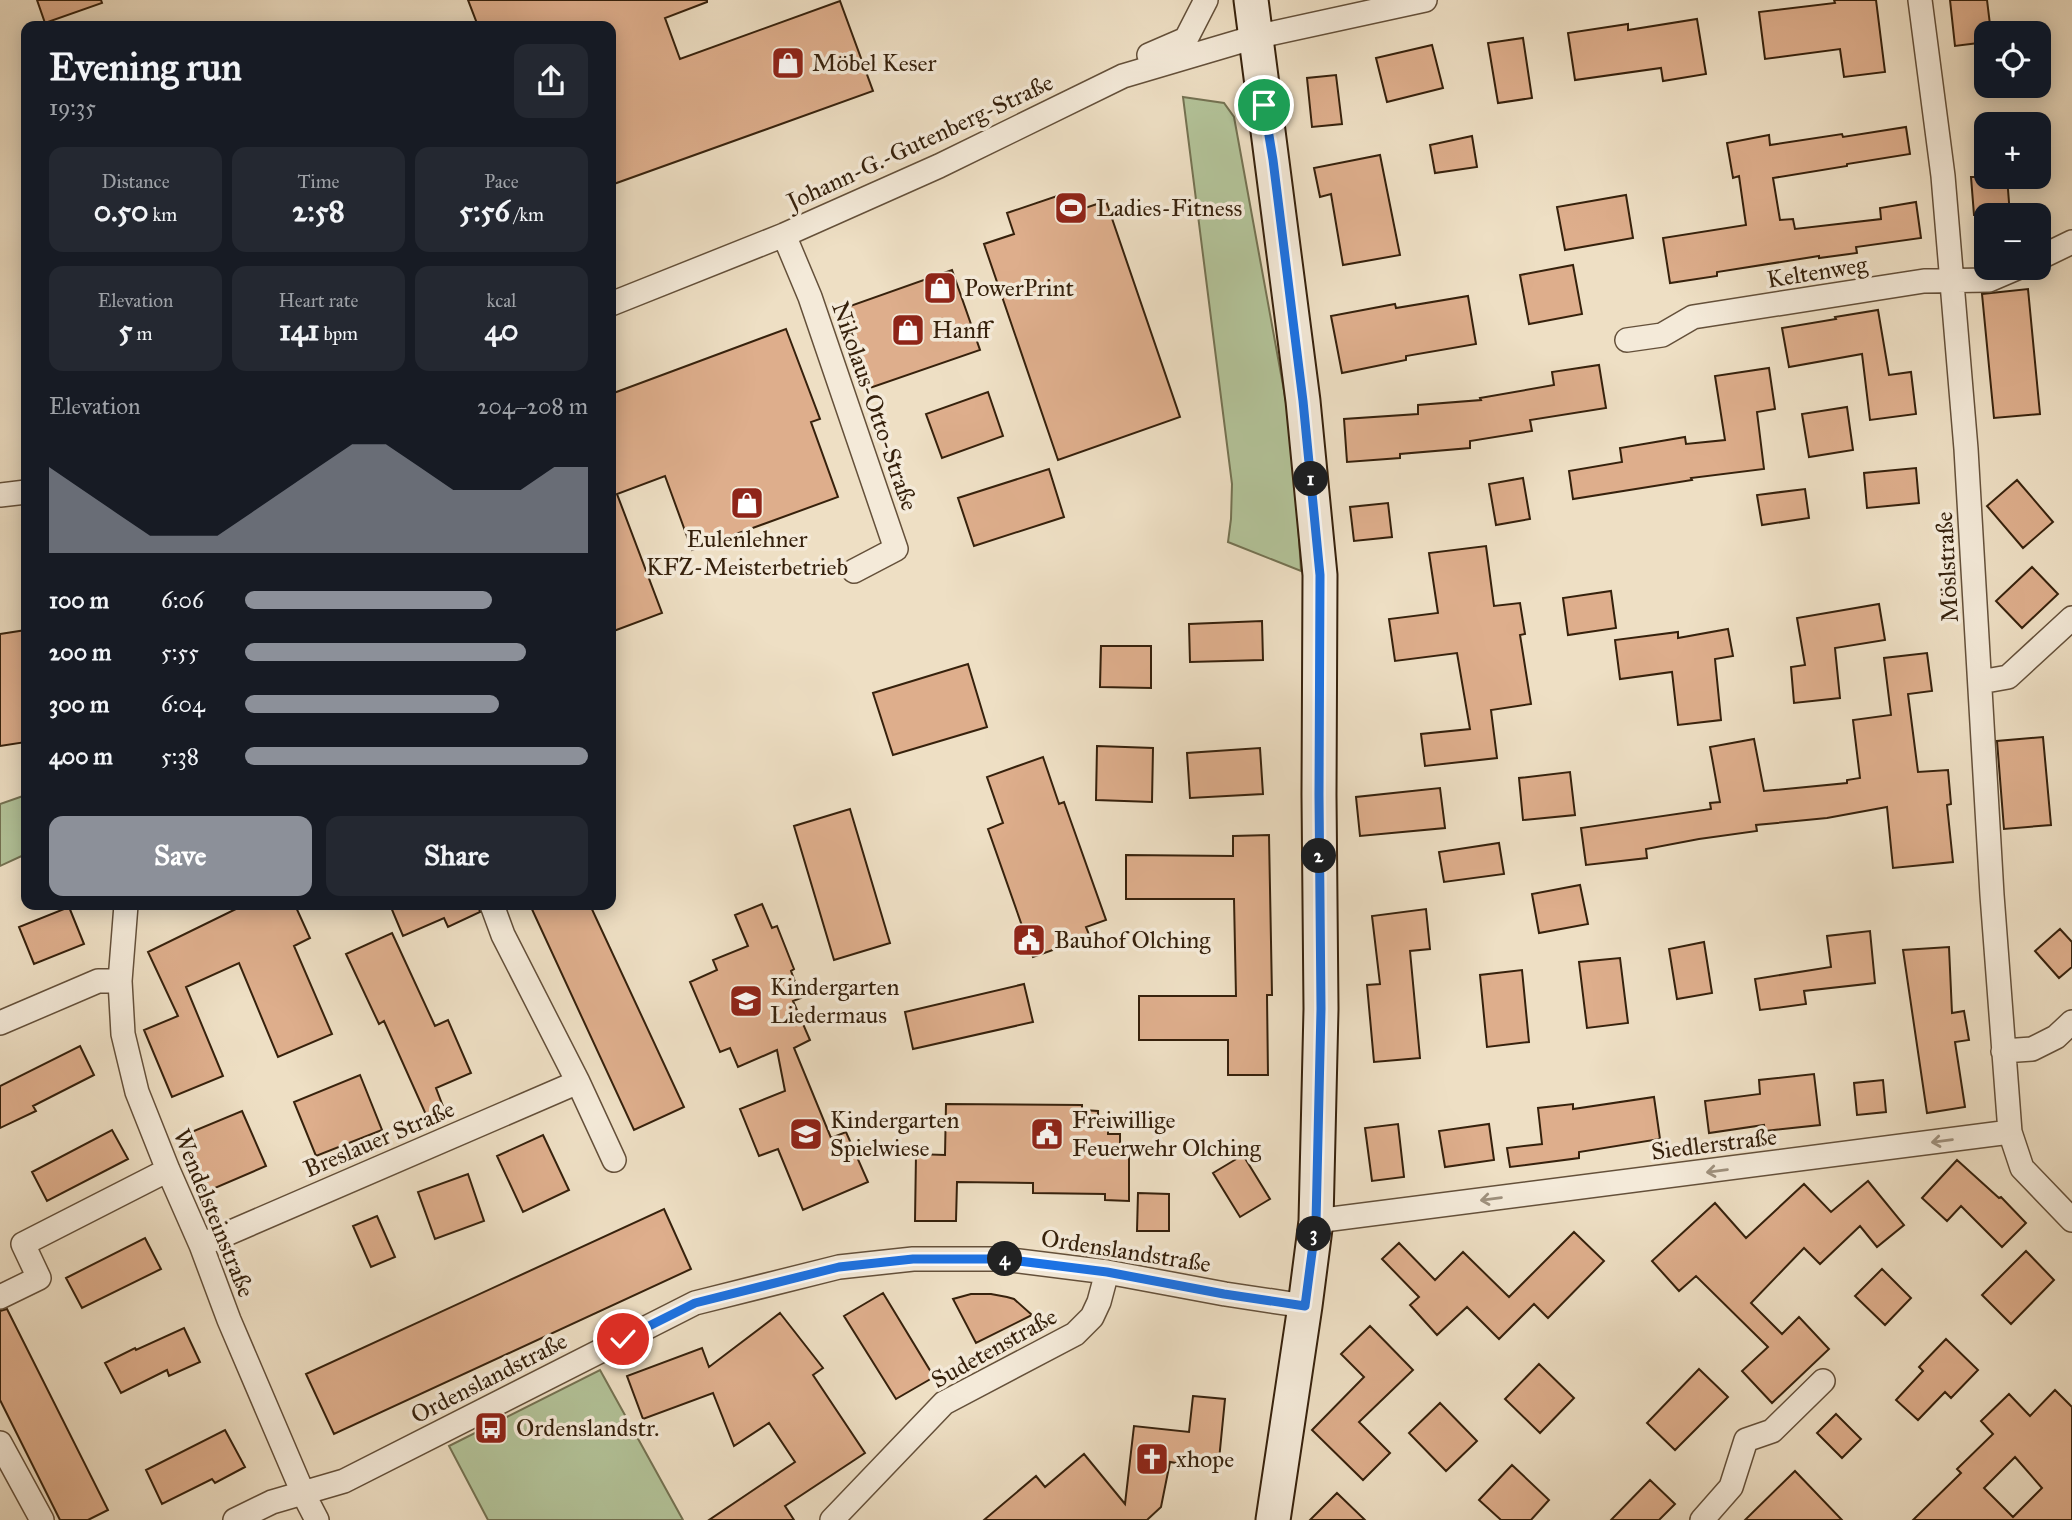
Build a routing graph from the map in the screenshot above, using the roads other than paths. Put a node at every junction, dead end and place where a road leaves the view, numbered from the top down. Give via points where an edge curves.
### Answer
1 (1206, 0) edge
2 (1251, 0) edge
3 (1426, 0) edge
4 (1920, 0) edge
5 (1255, 37) junction
6 (1123, 75) junction
7 (784, 235) junction
8 (2072, 243) edge
9 (2051, 253) edge
10 (1952, 280) junction
11 (1991, 280) edge
12 (616, 302) edge
13 (1627, 340) dead end
14 (21, 493) edge
15 (0, 495) edge
16 (854, 570) dead end
17 (2072, 618) edge
18 (1980, 682) junction
19 (132, 910) edge
20 (494, 910) edge
21 (120, 981) junction
22 (2072, 1022) edge
23 (0, 1023) edge
24 (2003, 1051) junction
25 (578, 1082) junction
26 (2010, 1132) junction
27 (614, 1160) dead end
28 (167, 1170) junction
29 (2072, 1220) edge
30 (1316, 1222) junction
31 (201, 1245) junction
32 (1107, 1272) junction
33 (0, 1297) edge
34 (1305, 1306) junction
35 (1823, 1381) dead end
36 (0, 1443) edge
37 (303, 1493) junction
38 (843, 1516) edge
39 (41, 1520) edge
40 (235, 1520) edge
41 (317, 1520) edge
42 (1273, 1520) edge
43 (1702, 1520) edge

1 - 6 street via 1186,39 1146,57
2 - 5 main road
3 - 5 street, Johann-G.-Gutenberg-Straße
4 - 10 street, Möslstraße
5 - 6 street, Johann-G.-Gutenberg-Straße
5 - 30 main road via 1301,388 1320,575 1321,1009
6 - 7 street, Johann-G.-Gutenberg-Straße via 939,166
7 - 12 street, Johann-G.-Gutenberg-Straße
7 - 16 street, Nikolaus-Otto-Straße via 897,549
8 - 9 street
10 - 11 street, Keltenweg
10 - 13 street, Keltenweg via 1693,317 1662,335
10 - 18 street, Möslstraße
14 - 15 street
17 - 18 street via 2008,677
18 - 24 street, Möslstraße
19 - 21 street, Wendelsteinstraße
20 - 25 street
21 - 23 street via 98,981
21 - 28 street, Wendelsteinstraße via 122,1034
22 - 24 street via 2032,1049
24 - 26 street, Möslstraße
25 - 27 street
25 - 31 street, Breslauer Straße
26 - 29 street via 2022,1168
26 -> 30 street, Siedlerstraße
28 - 31 street, Wendelsteinstraße
28 - 33 street via 23,1244 39,1278
30 - 34 main road
31 - 37 street, Wendelsteinstraße
32 - 34 street, Ordenslandstraße
32 - 37 street, Ordenslandstraße via 1003,1259 913,1259 839,1267 695,1303 344,1481
32 - 38 street, Sudetenstraße via 1092,1317 1075,1334 944,1403
34 - 42 main road
35 - 43 street via 1773,1431 1746,1440 1731,1487
36 - 39 street
37 - 40 street, Ordenslandstraße
37 - 41 street, Wendelsteinstraße

